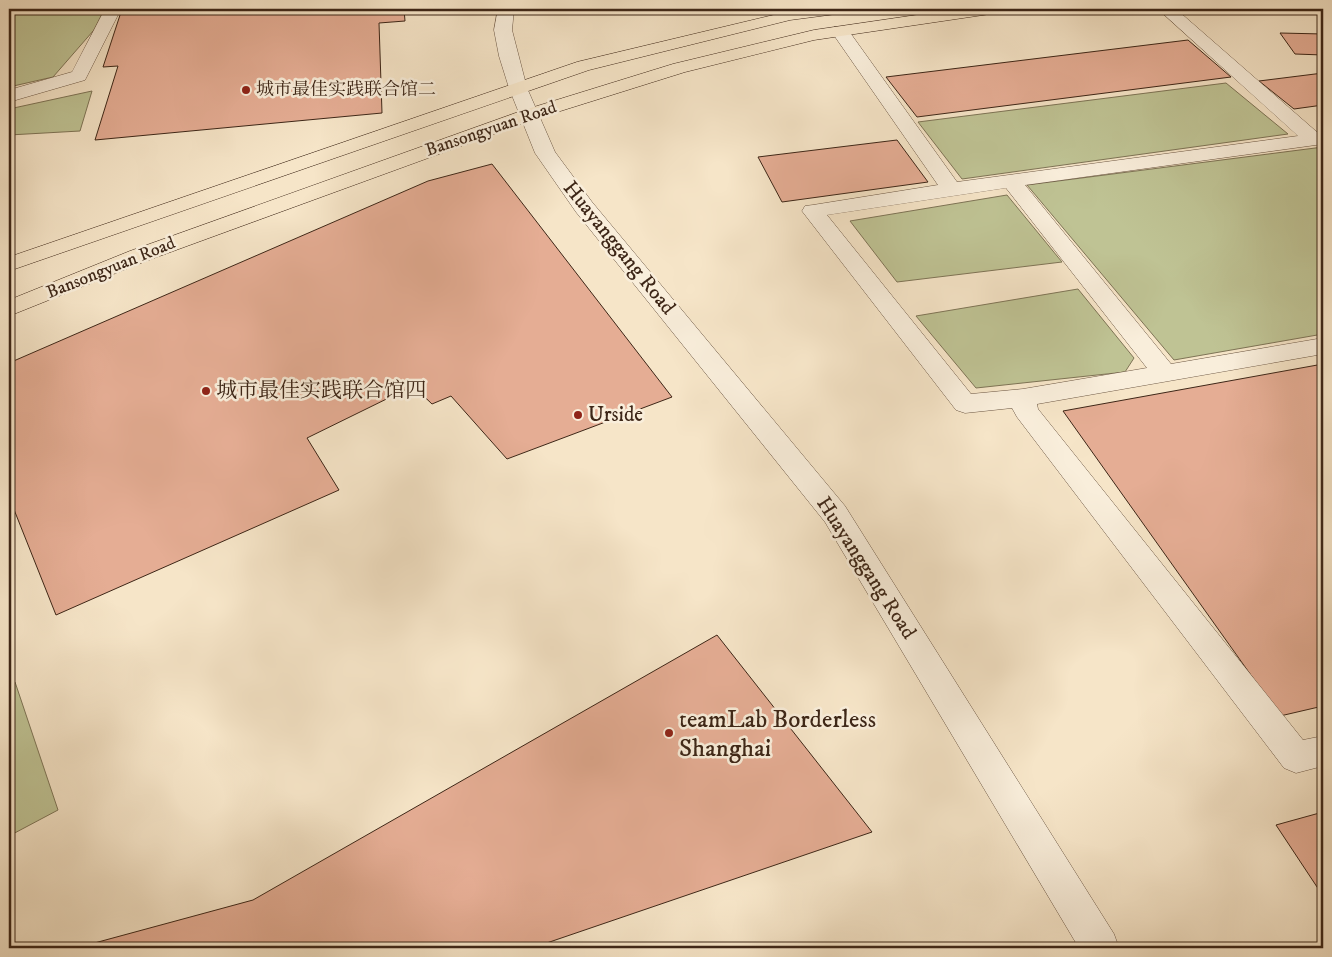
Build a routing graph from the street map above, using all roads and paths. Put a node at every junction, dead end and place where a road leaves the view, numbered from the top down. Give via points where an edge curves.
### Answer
1 (113, 9) edge
2 (506, 9) edge
3 (836, 9) edge
4 (990, 9) edge
5 (1166, 9) edge
6 (840, 31) junction
7 (518, 88) junction
8 (9, 96) edge
9 (528, 115) junction
10 (1318, 138) edge
11 (1011, 181) junction
12 (951, 189) junction
13 (9, 264) edge
14 (9, 309) edge
15 (1323, 346) edge
16 (1165, 374) junction
17 (1023, 398) junction
18 (1323, 751) edge
19 (1100, 948) edge

1 - 8 street via 80,76
2 - 7 street, Huayanggang Road via 503,30
3 - 7 main road, Bansongyuan Road via 790,15 662,46 584,66
4 - 6 main road, Bansongyuan Road
5 - 10 street
6 - 9 main road, Bansongyuan Road via 679,68
6 - 12 street
7 - 9 street, Huayanggang Road
7 - 13 main road, Bansongyuan Road
9 - 14 main road, Bansongyuan Road via 138,256
9 - 19 street, Huayanggang Road via 545,153 584,206 836,514
10 - 11 street
11 - 12 street
11 - 16 street
12 - 17 street via 813,211 965,404
15 - 16 street
16 - 17 street
17 - 18 street via 1026,411 1296,758

